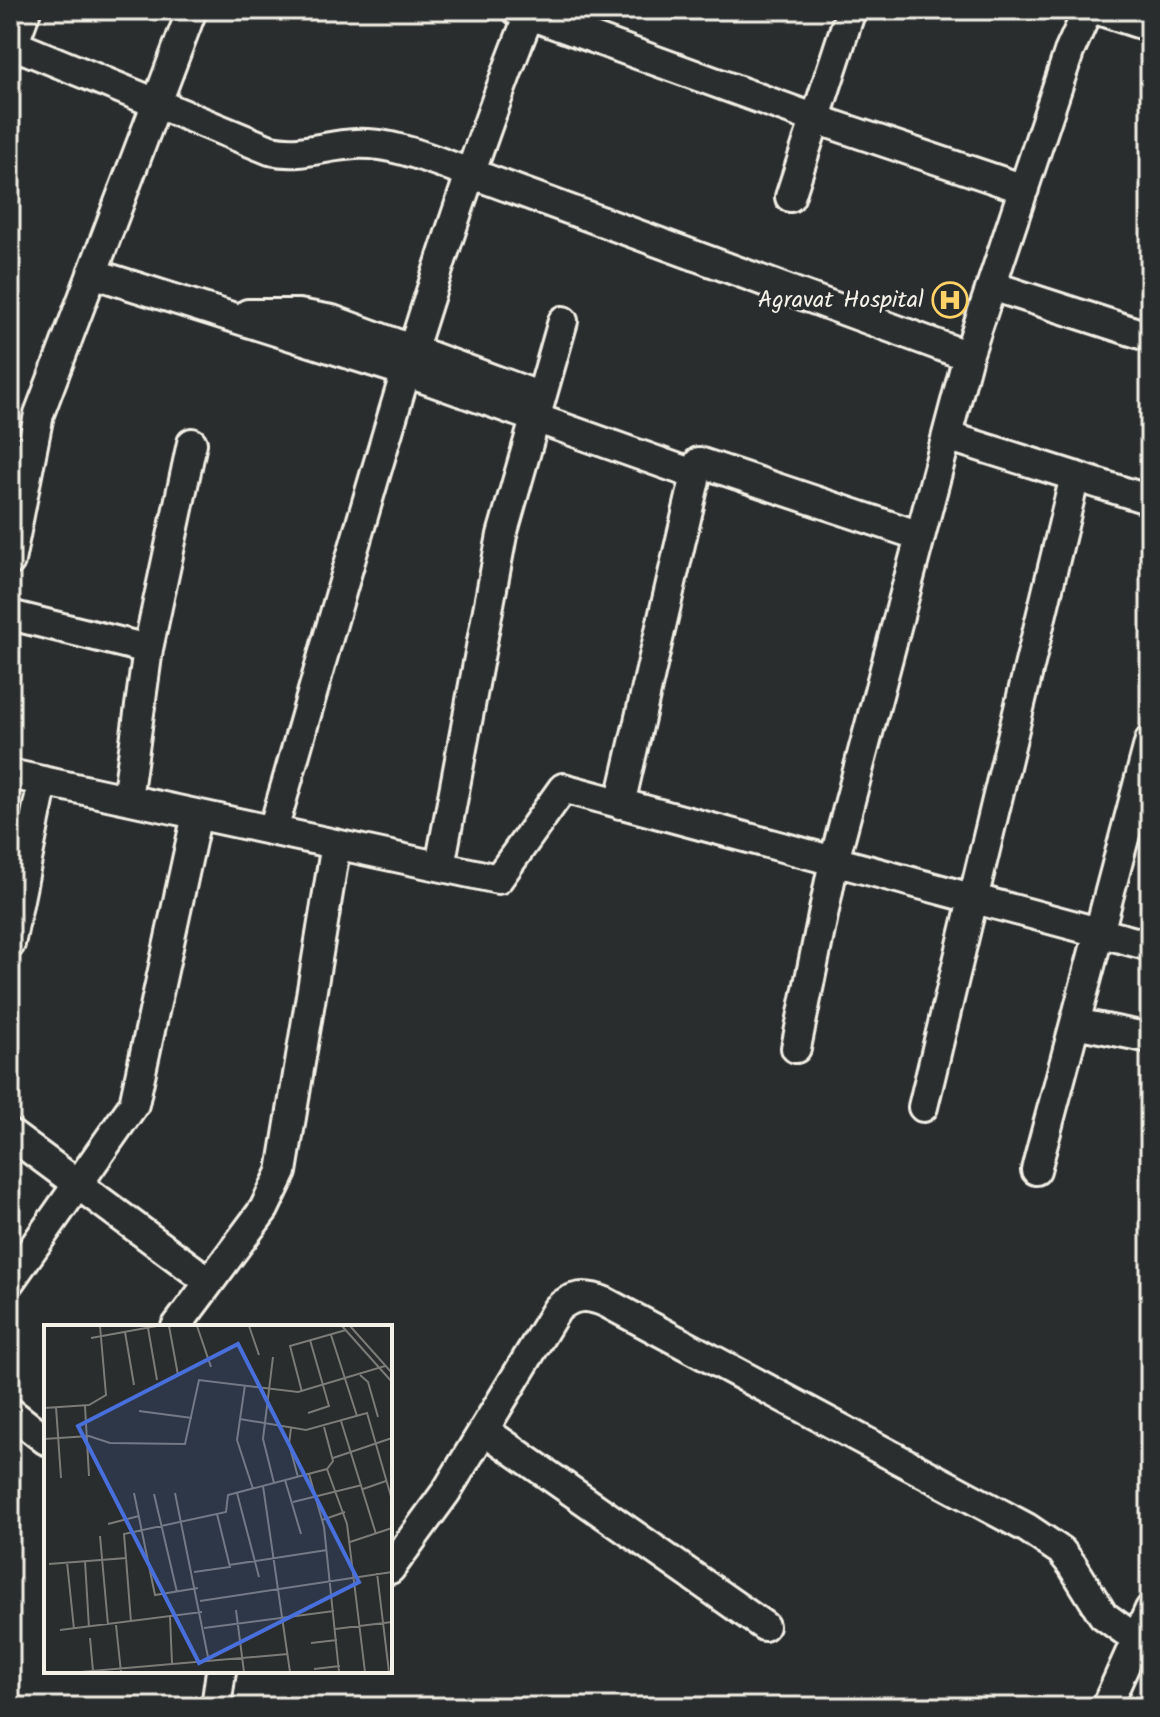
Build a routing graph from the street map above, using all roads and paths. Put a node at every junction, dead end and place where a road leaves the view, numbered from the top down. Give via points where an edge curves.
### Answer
1 (26, 10) edge
2 (192, 10) edge
3 (851, 10) edge
4 (1088, 10) edge
5 (1098, 10) edge
6 (525, 12) edge
7 (1150, 27) edge
8 (11, 47) edge
9 (156, 104) junction
10 (816, 119) junction
11 (470, 173) junction
12 (1024, 189) junction
13 (790, 197) dead end
14 (93, 271) junction
15 (992, 286) junction
16 (563, 321) dead end
17 (1150, 337) edge
18 (968, 356) junction
19 (409, 362) junction
20 (538, 406) junction
21 (947, 436) junction
22 (192, 443) dead end
23 (20, 462) edge
24 (696, 475) junction
25 (1075, 476) junction
26 (1150, 500) edge
27 (920, 536) junction
28 (10, 561) edge
29 (10, 615) edge
30 (148, 649) junction
31 (1150, 740) edge
32 (10, 774) edge
33 (43, 781) junction
34 (127, 799) junction
35 (620, 804) junction
36 (197, 814) junction
37 (273, 830) junction
38 (336, 844) junction
39 (834, 861) junction
40 (440, 866) junction
41 (971, 898) junction
42 (1098, 932) junction
43 (10, 944) edge
44 (1150, 946) edge
45 (1075, 1023) junction
46 (1150, 1038) edge
47 (796, 1048) dead end
48 (923, 1107) dead end
49 (10, 1134) edge
50 (1036, 1170) dead end
51 (77, 1183) junction
52 (10, 1281) edge
53 (208, 1281) junction
54 (177, 1325) edge
55 (10, 1412) edge
56 (484, 1430) junction
57 (44, 1438) edge
58 (392, 1566) edge
59 (1150, 1609) edge
60 (764, 1626) dead end
61 (1144, 1638) edge
62 (221, 1673) edge
63 (216, 1707) edge
64 (1106, 1707) edge

1 - 8 street
2 - 9 street
3 - 10 street
4 - 12 street
5 - 7 street
6 - 10 street
6 - 11 street
8 - 9 street
9 - 11 street via 270,150 316,152 375,144
9 - 14 street
10 - 12 street
10 - 13 street
11 - 18 street
11 - 19 street
12 - 15 street
14 - 19 street via 217,310 332,320
14 - 23 street
15 - 17 street
15 - 18 street
16 - 20 street
18 - 21 street
19 - 20 street
19 - 37 street
20 - 24 street
20 - 40 street via 502,535
21 - 25 street
21 - 27 street
22 - 30 street
23 - 28 street
24 - 27 street via 699,462
24 - 35 street
25 - 26 street
25 - 41 street
27 - 39 street
29 - 30 street
30 - 34 street
31 - 42 street
32 - 33 street
33 - 34 street
33 - 43 street
34 - 36 street
35 - 39 street
35 - 40 street via 563,788 498,879
36 - 37 street
36 - 51 street via 134,1104
37 - 38 street
38 - 40 street
38 - 53 street via 282,1172 264,1209
39 - 41 street
39 - 47 street
41 - 42 street
41 - 48 street
42 - 44 street
42 - 45 street
45 - 46 street
45 - 50 street
49 - 51 street
51 - 52 street
51 - 53 street
53 - 54 street
55 - 57 street
56 - 58 street
56 - 60 street
56 - 61 street via 557,1309 574,1297 595,1298 1027,1528 1061,1551 1103,1615
59 - 61 street
61 - 64 street
62 - 63 street

